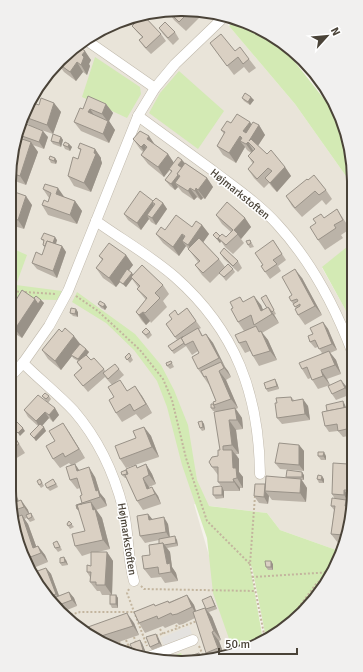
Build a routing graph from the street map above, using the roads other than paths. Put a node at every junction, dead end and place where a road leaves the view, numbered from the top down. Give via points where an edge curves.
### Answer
1 (220, 21) edge
2 (91, 43) edge
3 (155, 88) junction
4 (138, 116) junction
5 (96, 221) junction
6 (347, 338) edge
7 (23, 363) junction
8 (16, 370) edge
9 (260, 474) dead end
10 (134, 581) road end
11 (193, 640) dead end
12 (156, 654) edge

1 - 3 street via 175,64
2 - 3 street
3 - 4 street
4 - 5 street
4 - 6 street, Højmarkstoften via 248,197 276,224 323,286
5 - 7 street via 67,293 49,326
5 - 9 street via 173,276 194,295 227,340 250,391 256,418
7 - 8 street
7 - 10 street, Højmarkstoften via 73,411 105,457 124,510 129,566
11 - 12 street

